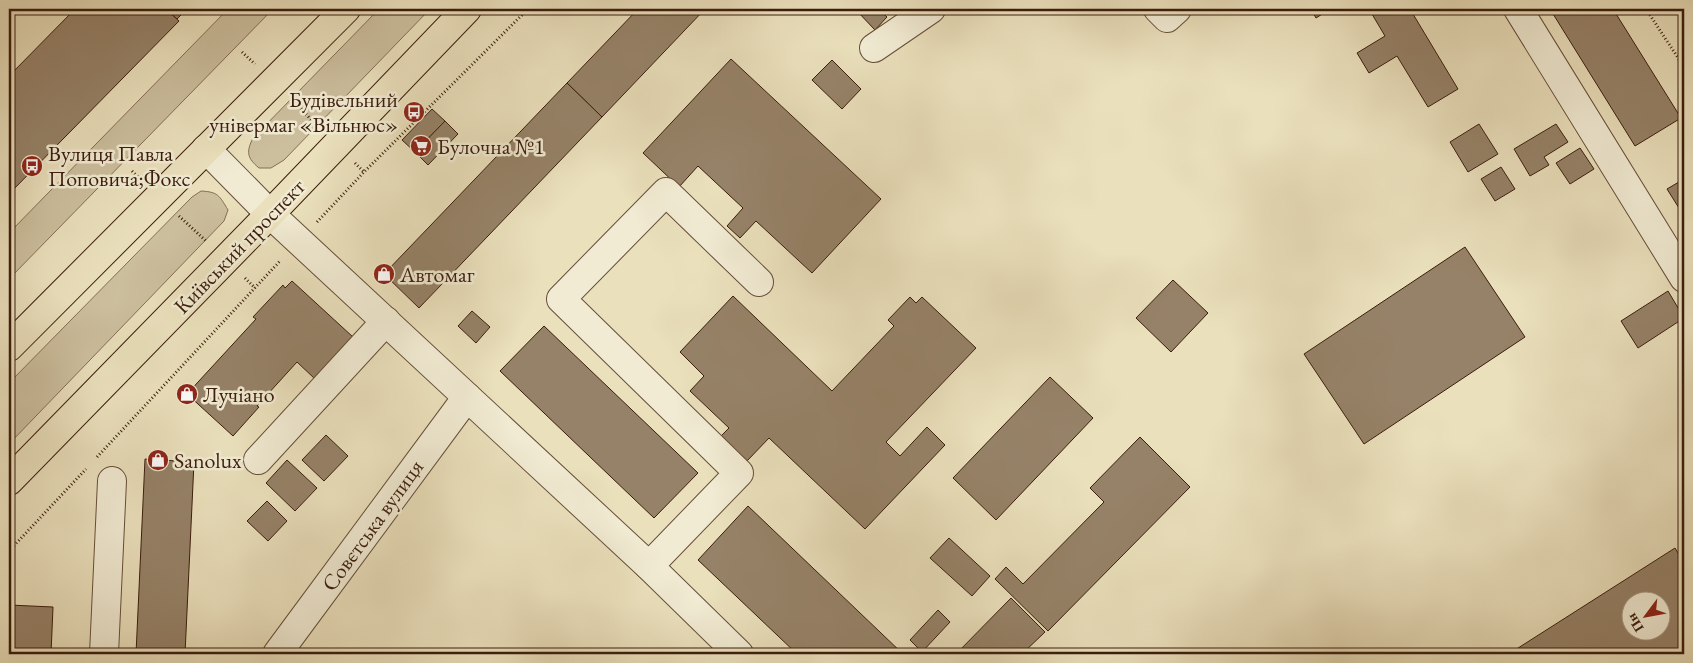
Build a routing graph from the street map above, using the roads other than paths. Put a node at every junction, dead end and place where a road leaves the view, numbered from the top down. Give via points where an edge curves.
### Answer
1 (346, 9) edge
2 (467, 9) edge
3 (931, 9) edge
4 (1158, 9) edge
5 (1177, 9) edge
6 (1518, 9) edge
7 (874, 48) dead end
8 (206, 149) junction
9 (270, 214) junction
10 (1684, 278) edge
11 (759, 282) dead end
12 (386, 321) junction
13 (9, 347) edge
14 (467, 397) junction
15 (258, 460) dead end
16 (9, 481) edge
17 (112, 481) dead end
18 (649, 566) junction
19 (104, 654) edge
20 (277, 654) edge
21 (739, 654) edge

1 - 8 main road
2 - 9 main road, Київський проспект
3 - 7 street
4 - 5 street via 1167,18
6 - 10 street
8 - 9 street
8 - 13 main road
9 - 12 street
9 - 16 main road, Київський проспект
11 - 18 street via 666,192 561,299 740,473
12 - 14 street
12 - 15 street
14 - 18 street
14 - 20 street, Совєтська вулиця
17 - 19 street
18 - 21 street

